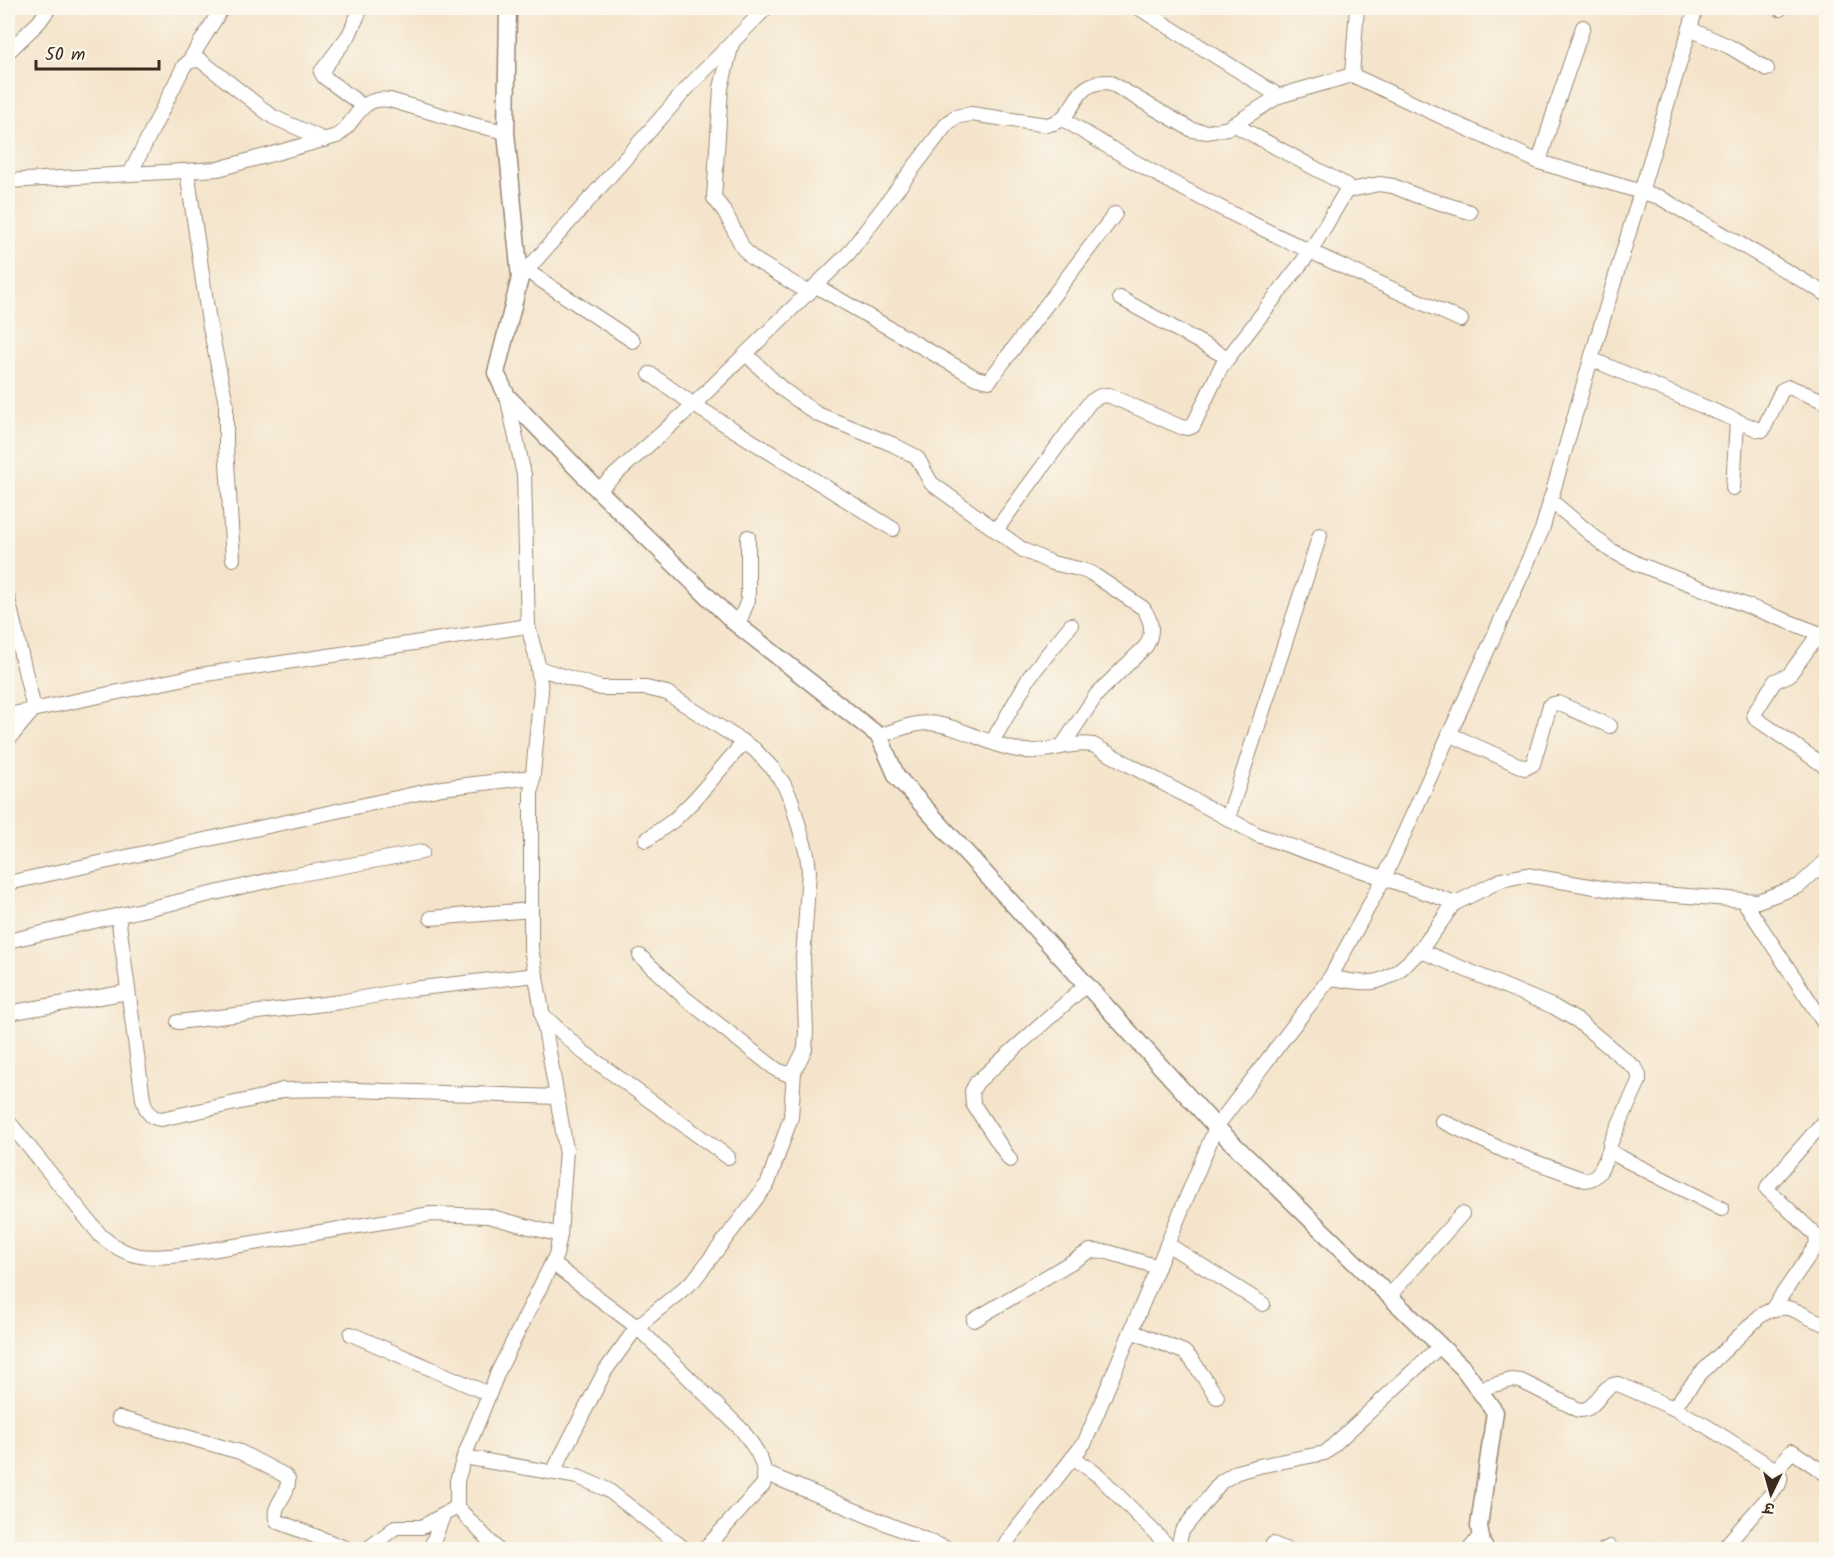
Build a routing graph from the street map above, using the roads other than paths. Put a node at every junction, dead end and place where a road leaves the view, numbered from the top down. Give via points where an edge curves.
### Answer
1 (49, 8) edge
2 (222, 8) edge
3 (361, 8) edge
4 (508, 8) edge
5 (766, 8) edge
6 (1139, 8) edge
7 (1357, 8) edge
8 (1696, 8) edge
9 (1584, 27) dead end
10 (1690, 29) junction
11 (732, 42) junction
12 (8, 52) edge
13 (189, 61) junction
14 (1767, 69) dead end
15 (1352, 75) junction
16 (1279, 96) junction
17 (363, 106) junction
18 (1063, 119) junction
19 (1233, 124) junction
20 (506, 132) junction
21 (326, 140) junction
22 (1539, 162) junction
23 (187, 171) junction
24 (130, 174) junction
25 (8, 181) edge
26 (1346, 190) junction
27 (1642, 192) junction
28 (1470, 212) dead end
29 (1115, 214) dead end
30 (1310, 252) junction
31 (524, 275) junction
32 (812, 289) junction
33 (1827, 294) edge
34 (1120, 298) dead end
35 (1461, 320) dead end
36 (633, 341) dead end
37 (746, 354) junction
38 (1228, 358) junction
39 (1591, 359) junction
40 (650, 374) dead end
41 (507, 396) junction
42 (1827, 402) edge
43 (694, 405) junction
44 (1737, 421) junction
45 (1733, 488) dead end
46 (598, 490) junction
47 (1550, 501) junction
48 (893, 528) dead end
49 (996, 530) junction
50 (1320, 535) dead end
51 (748, 537) dead end
52 (233, 559) dead end
53 (8, 599) edge
54 (738, 625) junction
55 (528, 626) junction
56 (1071, 626) dead end
57 (1823, 635) edge
58 (538, 668) junction
59 (34, 709) junction
60 (8, 715) edge
61 (1610, 726) dead end
62 (1449, 734) junction
63 (879, 736) junction
64 (8, 740) edge
65 (744, 742) junction
66 (992, 742) junction
67 (1062, 746) junction
68 (1827, 767) edge
69 (532, 777) junction
70 (1228, 818) junction
71 (646, 840) dead end
72 (422, 852) dead end
73 (1827, 861) edge
74 (1384, 878) junction
75 (8, 883) edge
76 (1743, 900) junction
77 (1455, 902) junction
78 (531, 910) junction
79 (118, 916) junction
80 (432, 918) dead end
81 (8, 941) edge
82 (1419, 950) junction
83 (640, 956) dead end
84 (536, 975) junction
85 (1330, 978) junction
86 (1086, 985) junction
87 (128, 992) junction
88 (8, 1013) edge
89 (543, 1014) junction
90 (178, 1022) dead end
91 (1827, 1026) edge
92 (794, 1071) junction
93 (557, 1097) junction
94 (1827, 1119) edge
95 (8, 1121) edge
96 (1442, 1121) dead end
97 (1216, 1127) junction
98 (1610, 1149) junction
99 (728, 1156) dead end
100 (1010, 1160) dead end
101 (1722, 1209) dead end
102 (1462, 1214) dead end
103 (560, 1235) junction
104 (1167, 1244) junction
105 (552, 1263) junction
106 (1158, 1267) junction
107 (1389, 1296) junction
108 (1263, 1304) dead end
109 (1773, 1308) junction
110 (974, 1320) dead end
111 (1827, 1324) edge
112 (637, 1327) junction
113 (1131, 1331) junction
114 (351, 1334) dead end
115 (1440, 1346) junction
116 (1478, 1389) junction
117 (489, 1394) junction
118 (1217, 1397) dead end
119 (1673, 1408) junction
120 (119, 1418) dead end
121 (464, 1457) junction
122 (1072, 1457) junction
123 (1776, 1470) junction
124 (553, 1472) junction
125 (765, 1473) junction
126 (1827, 1474) edge
127 (457, 1507) junction
128 (443, 1516) junction
129 (1483, 1543) edge
130 (1273, 1544) dead end
131 (350, 1550) edge
132 (366, 1550) edge
133 (430, 1550) edge
134 (498, 1550) edge
135 (686, 1550) edge
136 (704, 1550) edge
137 (950, 1550) edge
138 (1003, 1550) edge
139 (1172, 1550) edge
140 (1177, 1550) edge
141 (1287, 1550) edge
142 (1469, 1550) edge
143 (1722, 1550) edge

1 - 12 street
2 - 13 street
3 - 17 street via 349,34 321,72
4 - 20 street
5 - 11 street
6 - 16 street
7 - 15 street
8 - 10 street
9 - 22 street
10 - 14 street via 1730,46
10 - 27 street
11 - 31 street
11 - 32 street via 721,88 714,198 752,258
13 - 21 street via 200,60 273,117
13 - 24 street
15 - 16 street
15 - 22 street
16 - 19 street
17 - 20 street via 378,99 390,100
17 - 21 street via 343,132
18 - 19 street via 1084,87 1109,82 1192,130 1208,132
18 - 30 street via 1191,193
18 - 32 street via 1047,125 971,114 955,117 848,254
19 - 26 street via 1346,185
20 - 31 street
21 - 23 street via 218,170
22 - 27 street
23 - 24 street
23 - 52 street via 209,322 226,404
24 - 25 street
26 - 28 street via 1379,184 1393,186
26 - 30 street
27 - 33 street via 1659,197
27 - 39 street
29 - 32 street via 989,381 976,378
30 - 35 street
30 - 38 street
31 - 36 street
31 - 41 street via 496,373
32 - 37 street
34 - 38 street
37 - 43 street
37 - 49 street via 782,389 817,414 913,455 931,483
38 - 49 street via 1213,381 1197,420 1188,428 1107,395 1090,402
39 - 44 street
39 - 47 street
40 - 43 street
41 - 46 street
41 - 55 street via 524,475
42 - 44 street via 1789,387 1778,395 1763,430
43 - 46 street
43 - 48 street
44 - 45 street
46 - 54 street
47 - 57 street via 1610,550 1638,564
47 - 62 street via 1542,530
49 - 67 street via 1036,557 1079,568 1101,579 1143,608 1150,621 1151,638 1146,646 1097,694
50 - 70 street
51 - 54 street via 748,600
53 - 59 street
54 - 63 street
55 - 58 street
55 - 59 street via 200,675
56 - 66 street via 1030,676
57 - 68 street via 1789,675 1775,681 1754,714
58 - 65 street via 601,688 645,688 667,693
58 - 69 street via 541,691
59 - 60 street
59 - 64 street
61 - 62 street via 1558,703 1550,705 1533,764 1525,768
62 - 74 street
63 - 66 street via 928,723
63 - 86 street via 897,777
65 - 71 street via 695,799
65 - 92 street via 783,783 807,855 809,882 803,958 806,1030 804,1048
66 - 67 street via 1028,752
67 - 70 street via 1093,745
69 - 75 street via 442,788
69 - 78 street
70 - 74 street via 1258,835
72 - 79 street via 284,877
73 - 76 street via 1799,886 1758,901
74 - 77 street
74 - 85 street
76 - 77 street via 1618,891 1526,874 1501,880
76 - 91 street
77 - 82 street
78 - 80 street
78 - 84 street
79 - 81 street
79 - 87 street
82 - 85 street via 1394,974 1372,982
82 - 98 street via 1554,1007 1578,1021 1636,1069 1639,1081
83 - 92 street via 686,999 777,1070 787,1074
84 - 89 street
84 - 90 street via 412,988 340,1002
85 - 97 street
86 - 97 street
86 - 100 street via 977,1082 972,1091 973,1104
87 - 88 street
87 - 93 street via 143,1099 149,1115 155,1118 282,1090
89 - 93 street
89 - 99 street via 583,1052
92 - 112 street via 791,1117 768,1183 694,1280
93 - 103 street via 566,1149
94 - 109 street via 1767,1189 1817,1239
95 - 103 street via 101,1236 116,1248 142,1257 180,1255 431,1214 488,1216
96 - 98 street via 1505,1151 1585,1180 1599,1174
97 - 104 street
97 - 107 street
98 - 101 street
102 - 107 street
103 - 105 street
104 - 106 street
104 - 108 street
105 - 112 street
105 - 117 street
106 - 110 street via 1108,1252 1090,1251
106 - 113 street
107 - 115 street
109 - 111 street via 1790,1308
109 - 119 street via 1700,1374
112 - 124 street via 605,1371
112 - 125 street via 742,1430
113 - 118 street via 1184,1352
113 - 122 street via 1085,1442
114 - 117 street
115 - 116 street
115 - 140 street via 1325,1453 1237,1472 1221,1482 1182,1531
116 - 119 street via 1521,1381 1586,1410 1606,1389 1618,1384
116 - 129 street via 1495,1412 1479,1526
117 - 121 street
119 - 123 street
120 - 131 street via 240,1452 284,1475 288,1490 276,1509 277,1521
121 - 124 street
121 - 127 street via 457,1481
122 - 138 street
122 - 139 street via 1099,1476
123 - 126 street via 1795,1451
123 - 143 street via 1781,1480 1778,1486
124 - 135 street via 578,1477 608,1490
125 - 136 street via 759,1491
125 - 137 street
127 - 128 street
127 - 134 street
128 - 132 street via 422,1527 396,1527
128 - 133 street
129 - 142 street
130 - 141 street

